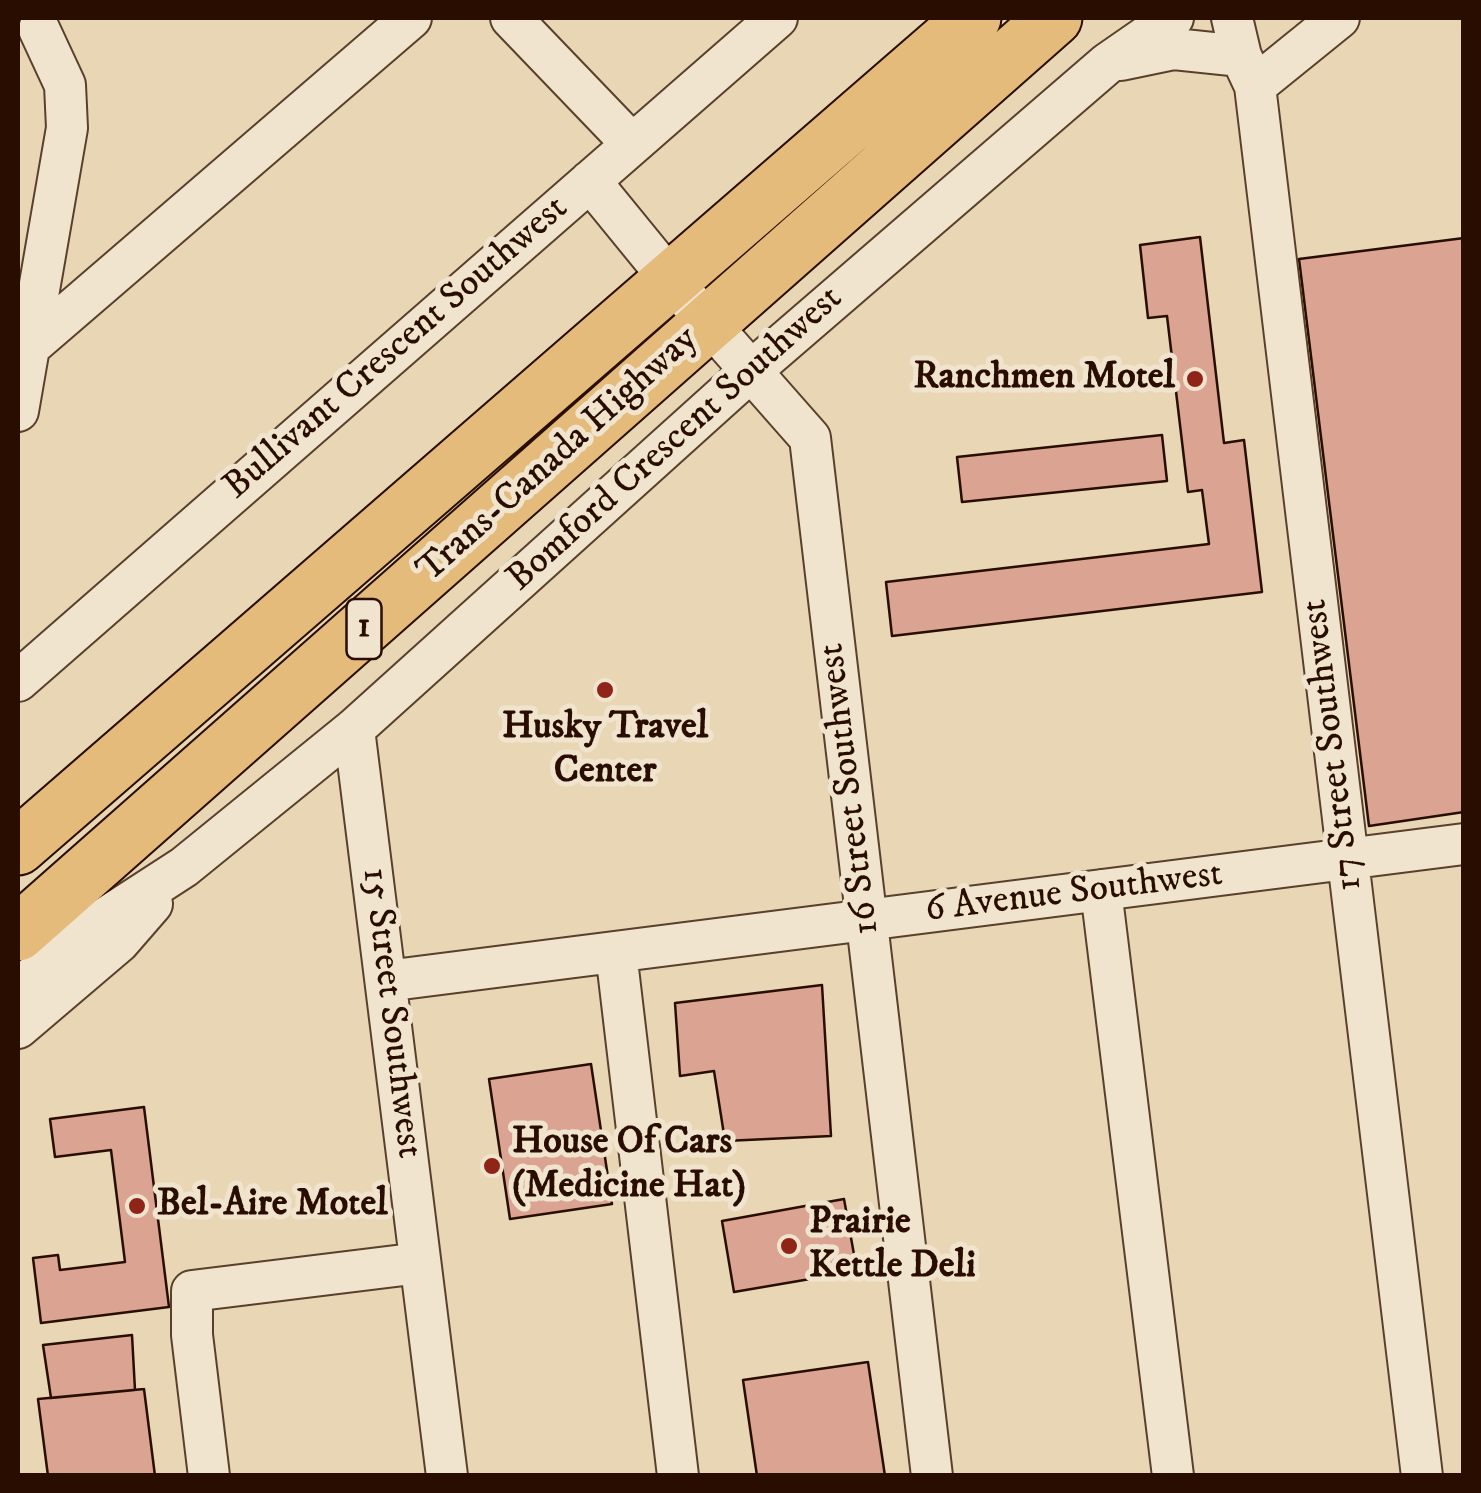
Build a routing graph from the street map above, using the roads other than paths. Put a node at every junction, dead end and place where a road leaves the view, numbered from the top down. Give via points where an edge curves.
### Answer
1 (411, 18) edge
2 (511, 18) edge
3 (777, 18) edge
4 (972, 18) edge
5 (1054, 18) edge
6 (1172, 18) edge
7 (1339, 18) edge
8 (40, 27) edge
9 (1243, 53) edge
10 (1108, 63) junction
11 (632, 144) junction
12 (590, 181) junction
13 (670, 279) junction
14 (709, 324) junction
15 (29, 346) junction
16 (751, 371) junction
17 (18, 410) edge
18 (18, 681) edge
19 (354, 729) junction
20 (105, 771) junction
21 (18, 837) edge
22 (1464, 844) edge
23 (18, 847) edge
24 (1348, 859) junction
25 (184, 868) junction
26 (1101, 890) junction
27 (867, 920) junction
28 (18, 933) edge
29 (616, 952) junction
30 (386, 981) junction
31 (18, 989) edge
32 (18, 1028) edge
33 (420, 1262) junction
34 (208, 1476) edge
35 (447, 1476) edge
36 (678, 1476) edge
37 (932, 1476) edge
38 (1173, 1476) edge
39 (1422, 1476) edge

1 - 15 street
2 - 11 street
3 - 11 street, Bullivant Crescent Southwest
4 - 13 highway, Trans-Canada Highway / 1
5 - 14 highway, Trans-Canada Highway / 1
6 - 10 street, Bomford Crescent Southwest
7 - 9 street
8 - 15 street via 68,106
9 - 10 street via 1174,49
9 - 24 street, 17 Street Southwest
10 - 16 street, Bomford Crescent Southwest
11 - 12 street, Bullivant Crescent Southwest
12 - 13 street, 16 Street Southwest
12 - 18 street, Bullivant Crescent Southwest
13 - 14 street, 16 Street Southwest
13 - 20 highway, Trans-Canada Highway / 1
14 - 16 street, 16 Street Southwest
14 - 28 highway, Trans-Canada Highway / 1
15 - 17 street
16 - 19 street, Bomford Crescent Southwest
16 - 27 street, 16 Street Southwest via 810,438
19 - 25 street, Bomford Crescent Southwest
19 - 30 street, 15 Street Southwest
20 - 21 highway
20 - 23 highway, Trans-Canada Highway / 1
22 - 24 street, 6 Avenue Southwest
24 - 26 street, 6 Avenue Southwest
24 - 39 street, 17 Street Southwest
25 - 31 street, Bomford Crescent Southwest via 96,924
25 - 32 street, Bomford Crescent Southwest via 119,942
26 - 27 street, 6 Avenue Southwest
26 - 38 street
27 - 29 street, 6 Avenue Southwest
27 - 37 street, 16 Street Southwest
29 - 30 street, 6 Avenue Southwest
29 - 36 street
30 - 33 street, 15 Street Southwest
33 - 34 street via 192,1291
33 - 35 street, 15 Street Southwest

